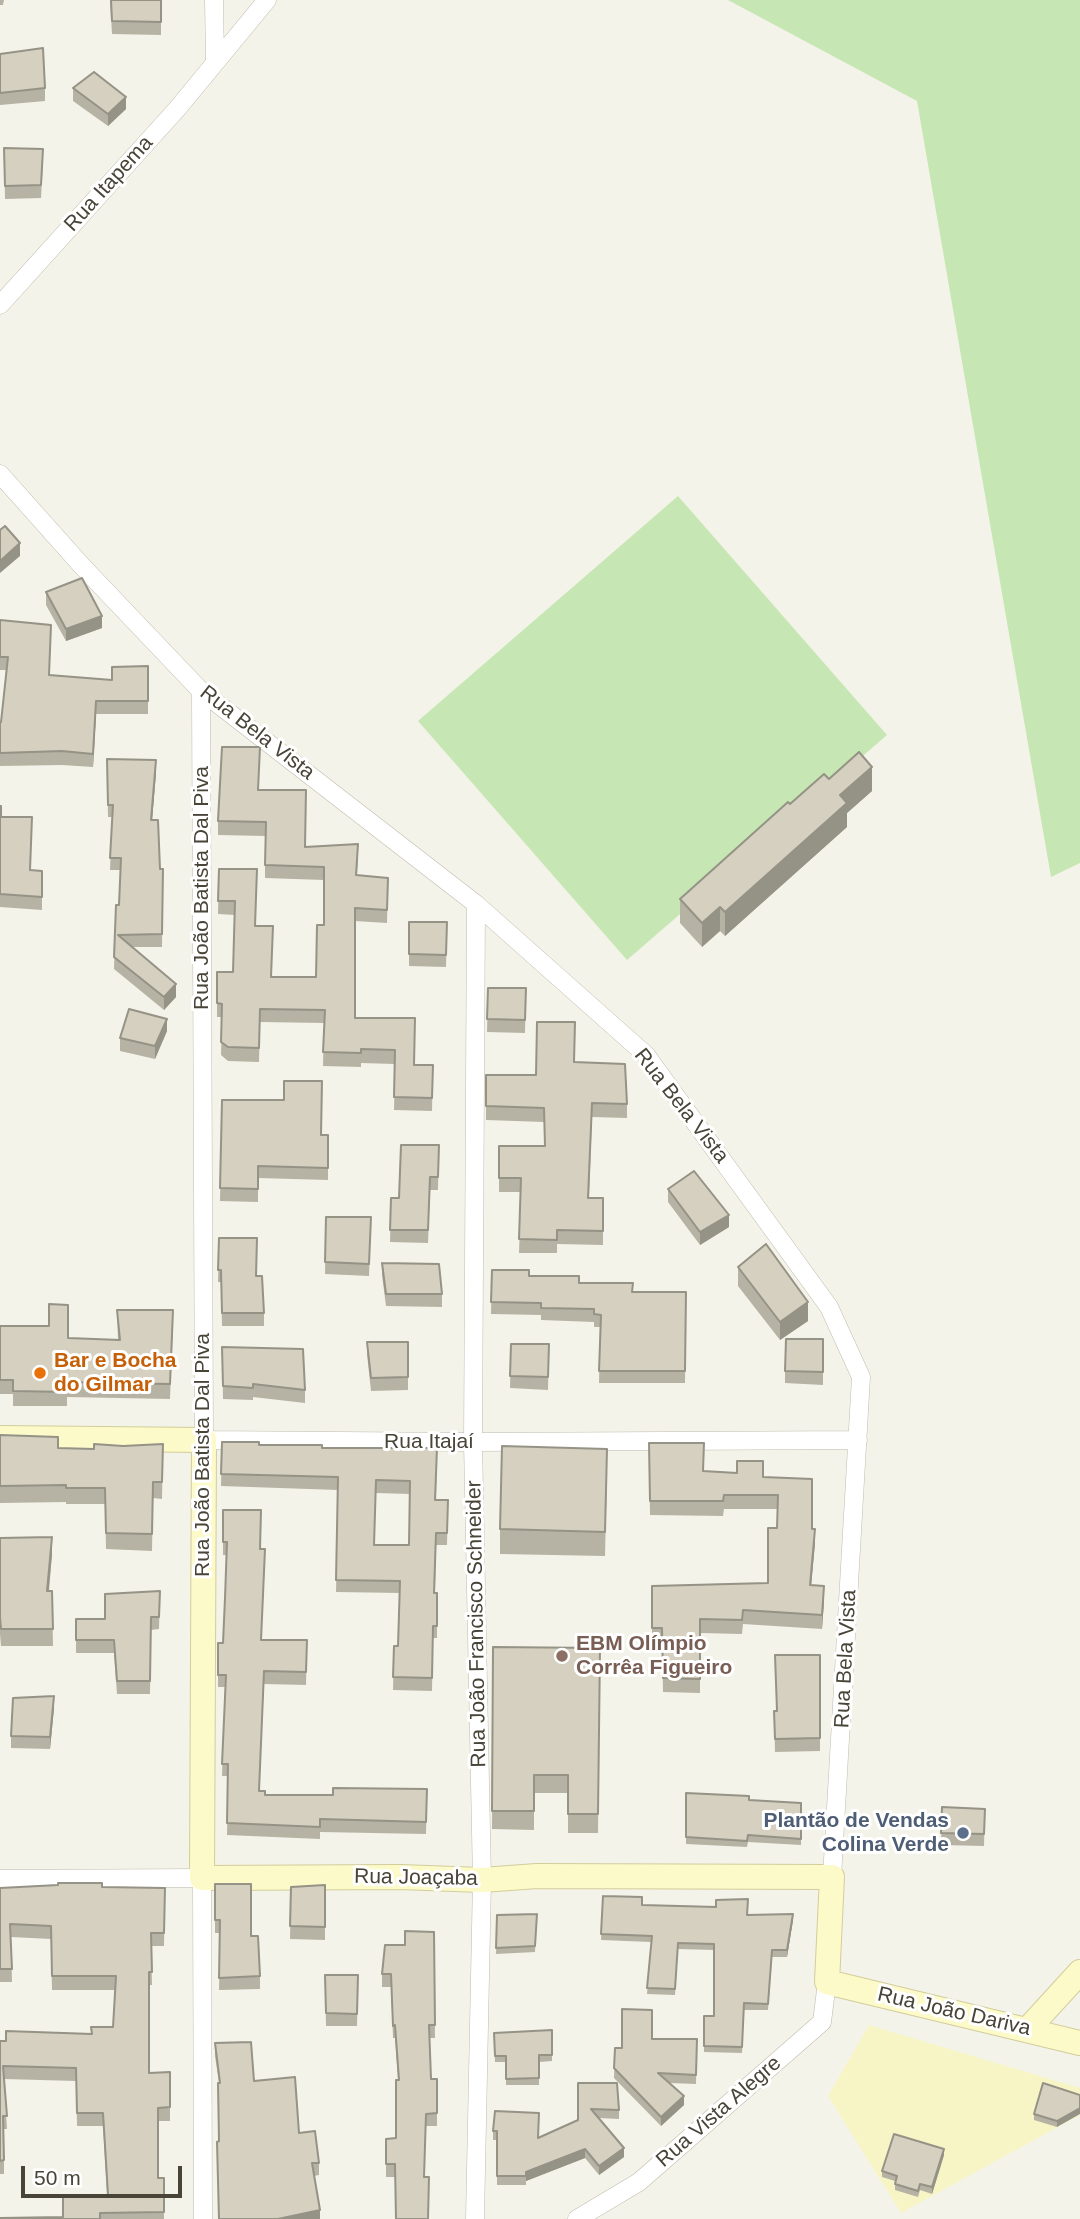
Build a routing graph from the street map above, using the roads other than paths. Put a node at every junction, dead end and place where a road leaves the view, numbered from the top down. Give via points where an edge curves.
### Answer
1 (214, 0) edge
2 (267, 0) edge
3 (215, 61) junction
4 (0, 305) edge
5 (0, 474) edge
6 (201, 691) junction
7 (476, 904) junction
8 (0, 1438) edge
9 (204, 1440) junction
10 (858, 1440) junction
11 (473, 1442) junction
12 (832, 1877) junction
13 (202, 1878) junction
14 (0, 1879) edge
15 (482, 1880) junction
16 (1080, 1972) edge
17 (827, 1982) junction
18 (1028, 2029) junction
19 (1080, 2043) edge
20 (203, 2219) edge
21 (475, 2219) edge
22 (577, 2219) edge

1 - 3 street
2 - 3 street, Rua Itapema
3 - 4 street, Rua Itapema
5 - 6 street, Rua Bela Vista
6 - 7 street, Rua Bela Vista
6 - 9 street, Rua João Batista Dal Piva
7 - 10 street, Rua Bela Vista via 646,1055 829,1307 861,1377
7 - 11 street, Rua João Francisco Schneider
8 - 9 street, Rua Itajaí
9 - 11 street, Rua Itajaí
9 - 13 street, Rua João Batista Dal Piva
10 - 11 street, Rua Itajaí
10 - 12 street, Rua Bela Vista
11 - 15 street, Rua João Francisco Schneider
12 - 15 street, Rua Joaçaba
12 - 17 street, Rua Bela Vista
13 - 14 street, Rua Joaçaba
13 - 15 street, Rua Joaçaba
13 - 20 street, Rua João Batista Dal Piva
15 - 21 street, Rua João Francisco Schneider
16 - 18 street
17 - 18 street, Rua João Dariva
17 - 22 street, Rua Vista Alegre via 822,2022 639,2182
18 - 19 street, Rua João Dariva

